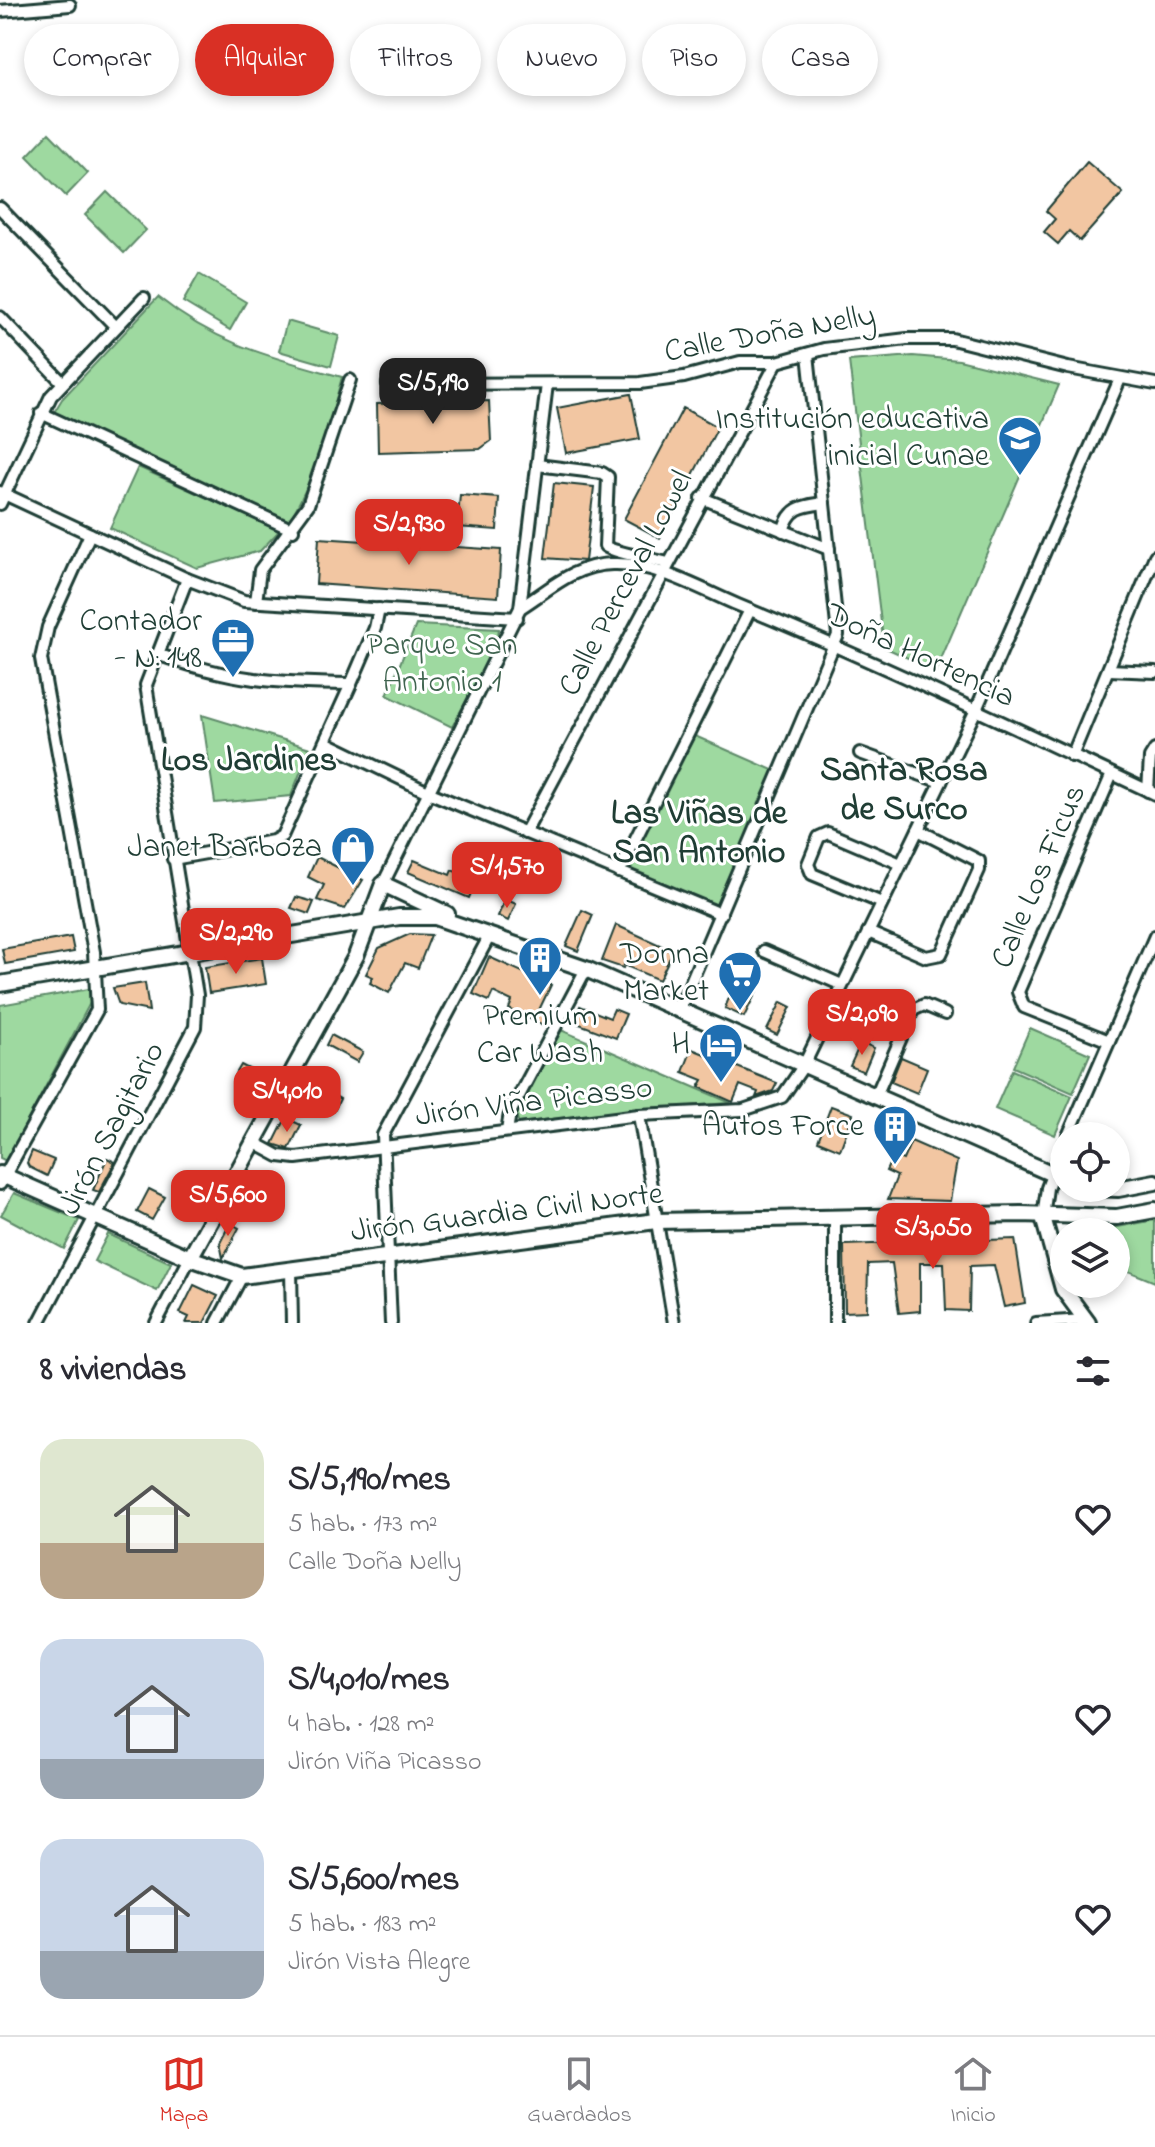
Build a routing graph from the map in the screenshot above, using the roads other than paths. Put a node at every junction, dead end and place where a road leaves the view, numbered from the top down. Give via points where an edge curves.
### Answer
1 (70, 5) dead end
2 (0, 11) edge
3 (0, 208) edge
4 (144, 298) dead end
5 (0, 317) edge
6 (116, 327) junction
7 (808, 354) junction
8 (777, 362) junction
9 (1120, 379) junction
10 (350, 380) dead end
11 (62, 382) junction
12 (388, 384) dead end
13 (547, 384) junction
14 (1155, 384) edge
15 (41, 413) junction
16 (537, 465) junction
17 (2, 496) edge
18 (702, 498) junction
19 (824, 503) junction
20 (293, 530) junction
21 (783, 531) junction
22 (90, 534) junction
23 (829, 549) junction
24 (1155, 556) edge
25 (664, 568) junction
26 (187, 579) junction
27 (1149, 583) edge
28 (256, 602) junction
29 (379, 609) junction
30 (750, 610) junction
31 (518, 613) junction
32 (836, 646) junction
33 (157, 654) junction
34 (1109, 670) junction
35 (1155, 672) edge
36 (351, 684) junction
37 (975, 712) junction
38 (325, 742) junction
39 (1155, 750) edge
40 (860, 753) dead end
41 (1072, 756) junction
42 (1112, 774) junction
43 (941, 782) junction
44 (428, 792) junction
45 (1152, 792) edge
46 (918, 830) junction
47 (525, 833) junction
48 (173, 859) junction
49 (901, 864) junction
50 (619, 872) junction
51 (383, 884) junction
52 (882, 903) junction
53 (721, 914) junction
54 (370, 922) junction
55 (868, 932) junction
56 (490, 935) junction
57 (1155, 936) edge
58 (190, 950) junction
59 (764, 951) dead end
60 (97, 966) junction
61 (586, 969) junction
62 (0, 984) edge
63 (842, 985) junction
64 (679, 1010) junction
65 (945, 1014) dead end
66 (1109, 1041) junction
67 (804, 1065) junction
68 (875, 1098) junction
69 (639, 1115) junction
70 (1074, 1122) edge
71 (507, 1131) junction
72 (255, 1143) junction
73 (381, 1148) junction
74 (1050, 1174) edge
75 (1, 1178) edge
76 (1155, 1182) edge
77 (1130, 1187) edge
78 (1050, 1198) edge
79 (1155, 1210) edge
80 (96, 1215) junction
81 (1043, 1217) junction
82 (835, 1218) junction
83 (656, 1221) junction
84 (190, 1258) junction
85 (388, 1258) junction
86 (291, 1270) junction
87 (242, 1276) junction
88 (1087, 1322) edge
89 (39, 1323) edge
90 (156, 1323) edge
91 (217, 1323) edge
92 (292, 1323) edge
93 (391, 1323) edge
94 (674, 1323) edge
95 (835, 1323) edge
96 (1036, 1323) edge

1 - 2 street
3 - 6 street
4 - 6 street
5 - 11 street
6 - 11 street
7 - 8 street, Calle Doña Nelly
7 - 9 street, Calle Doña Nelly via 907,339 952,339
7 - 19 street
8 - 13 street, Calle Doña Nelly via 740,362 640,383
8 - 18 street, Calle Perceval Lowel
9 - 14 street, Calle Doña Nelly
9 - 37 street, Jirón Viña Picasso
10 - 20 street via 318,481
11 - 15 street
12 - 13 street, Calle Doña Nelly
13 - 16 street
15 - 17 street
15 - 20 street
16 - 25 street via 608,477 605,546 635,552
16 - 31 street
17 - 22 street
18 - 21 street
18 - 25 street, Calle Perceval Lowel
19 - 21 street via 799,506
19 - 23 street
20 - 28 street via 260,570
21 - 23 street
22 - 26 street
22 - 60 street via 48,627 41,659
23 - 32 street
24 - 27 street
25 - 30 street, Doña Hortencia
25 - 31 street via 595,565 561,579
25 - 47 street, Calle Perceval Lowel
26 - 28 street
26 - 33 street, Jirón Sagitario
27 - 34 street
28 - 29 street
29 - 31 street
29 - 36 street
30 - 32 street, Doña Hortencia
30 - 50 street
31 - 44 street
32 - 37 street, Doña Hortencia
32 - 53 street
33 - 36 street via 254,682
33 - 48 street, Jirón Sagitario via 147,698
34 - 35 street
34 - 41 street
36 - 38 street
37 - 41 street, Doña Hortencia
37 - 43 street, Jirón Viña Picasso
38 - 44 street
38 - 48 street via 282,836
39 - 45 street via 1150,758
40 - 43 street
41 - 42 street, Doña Hortencia
42 - 45 street, Doña Hortencia
42 - 66 street, Calle Los Ficus via 1018,992 1024,1007
43 - 46 street, Jirón Viña Picasso
44 - 47 street
44 - 51 street
46 - 49 street, Jirón Viña Picasso
46 - 55 street via 979,861 941,954 926,957
47 - 50 street
48 - 58 street, Jirón Sagitario
49 - 52 street, Jirón Viña Picasso
49 - 52 street via 828,833 819,837 808,864 812,874
50 - 53 street
51 - 54 main road
51 - 56 main road
52 - 55 street, Jirón Viña Picasso
53 - 64 street
54 - 56 main road via 427,916
54 - 58 main road
54 - 72 main road
55 - 63 street, Jirón Viña Picasso
56 - 61 main road
56 - 73 street via 389,1120
57 - 66 street
58 - 60 main road
58 - 80 street, Jirón Sagitario via 197,995 195,1027
59 - 63 street
60 - 62 main road
60 - 75 street via 97,1010
61 - 64 main road
61 - 71 street via 510,1113
63 - 67 street, Jirón Viña Picasso
64 - 67 main road
65 - 68 street via 924,1005 913,1010
66 - 70 street
67 - 68 main road
67 - 69 street, Jirón Viña Picasso via 782,1097 766,1105
68 - 74 main road
69 - 71 street, Jirón Viña Picasso
69 - 83 street
71 - 73 street, Jirón Viña Picasso
72 - 73 street, Jirón Viña Picasso via 288,1158
72 - 84 main road
73 - 85 street
75 - 80 main road, Jirón Guardia Civil Norte
76 - 77 main road
78 - 81 street
79 - 81 main road, Jirón Guardia Civil Norte via 1117,1217
80 - 84 main road, Jirón Guardia Civil Norte
80 - 89 street, Jirón Sagitario
81 - 82 main road, Jirón Guardia Civil Norte
81 - 88 main road via 1063,1289
82 - 83 main road, Jirón Guardia Civil Norte
82 - 95 street
83 - 85 main road, Jirón Guardia Civil Norte
83 - 94 street
84 - 87 main road, Jirón Guardia Civil Norte
84 - 90 street
85 - 86 main road, Jirón Guardia Civil Norte
85 - 93 street
86 - 87 main road, Jirón Guardia Civil Norte
86 - 92 street
87 - 91 street
88 - 96 street

